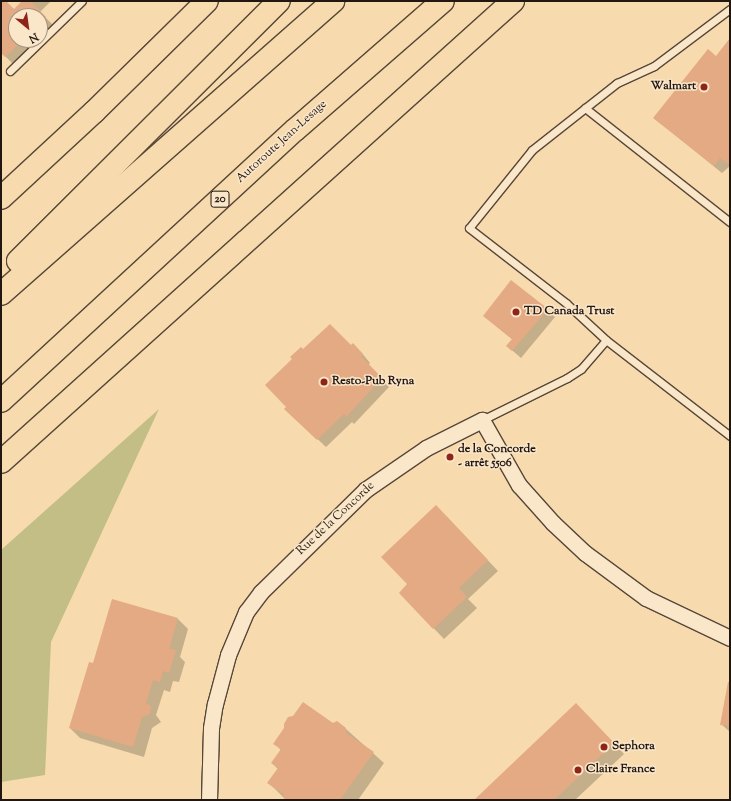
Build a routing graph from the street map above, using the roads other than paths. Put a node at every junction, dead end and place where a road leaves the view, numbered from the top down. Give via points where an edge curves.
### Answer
1 (82, 1) edge
2 (207, 1) edge
3 (279, 1) edge
4 (333, 1) edge
5 (443, 1) edge
6 (513, 1) edge
7 (730, 9) edge
8 (10, 71) dead end
9 (585, 108) junction
10 (94, 112) junction
11 (1, 184) edge
12 (1, 198) edge
13 (730, 222) edge
14 (1, 277) edge
15 (1, 294) edge
16 (606, 340) junction
17 (1, 401) edge
18 (482, 420) junction
19 (730, 436) edge
20 (1, 462) edge
21 (730, 638) edge
22 (209, 800) edge

1 - 8 lane
2 - 10 highway
3 - 14 highway
4 - 15 highway
5 - 17 highway, Autoroute Jean-Lesage / 20 via 295,130
6 - 20 highway
7 - 9 lane via 654,66 617,83
9 - 13 lane
9 - 16 lane via 532,150 468,228 566,303
10 - 11 highway
10 - 12 highway
16 - 18 lane via 581,369
16 - 19 lane
18 - 21 street via 519,485 553,523 585,553 646,598
18 - 22 street, Rue de la Concorde via 426,448 365,490 261,592 246,612 228,655 215,704 211,734

